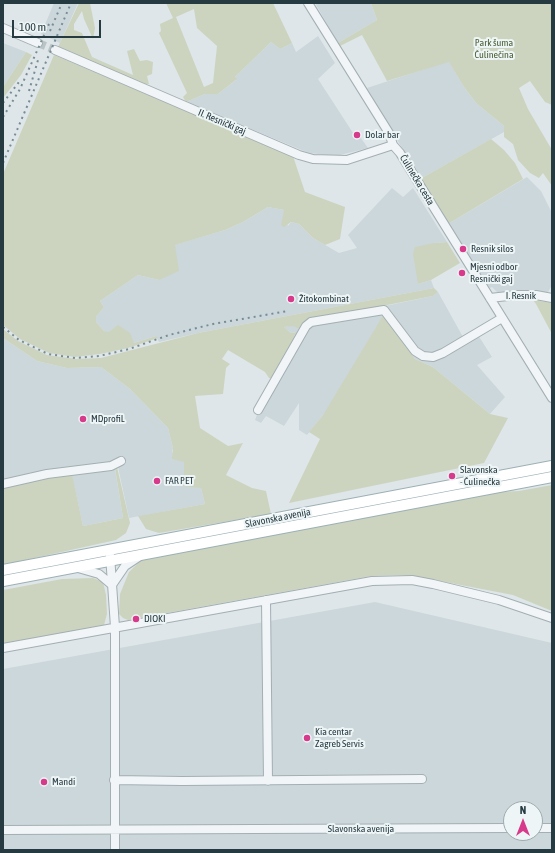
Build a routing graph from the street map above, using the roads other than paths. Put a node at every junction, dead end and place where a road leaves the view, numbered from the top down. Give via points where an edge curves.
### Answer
1 (308, 3) edge
2 (3, 28) edge
3 (38, 43) tunnel mouth
4 (55, 50) tunnel mouth
5 (393, 145) junction
6 (490, 298) junction
7 (552, 298) edge
8 (502, 318) junction
9 (552, 398) edge
10 (258, 410) dead end
11 (121, 461) dead end
12 (552, 466) edge
13 (552, 477) edge
14 (3, 484) edge
15 (142, 555) junction
16 (110, 556) junction
17 (78, 568) junction
18 (3, 570) edge
19 (3, 581) edge
20 (112, 585) junction
21 (266, 600) junction
22 (552, 618) edge
23 (115, 627) junction
24 (3, 648) edge
25 (422, 779) dead end
26 (114, 780) junction
27 (268, 781) junction
28 (503, 828) edge
29 (3, 830) edge
30 (115, 830) junction
31 (115, 850) edge

1 - 5 street, Čulinečka cesta via 389,133
2 - 3 street
4 - 5 street, II. Resnički gaj via 313,159 347,160
5 - 6 street, Čulinečka cesta
6 - 7 street, I. Resnik via 517,295
6 - 8 street, Čulinečka cesta
8 - 9 street, Čulinečka cesta
8 - 10 street via 444,354 433,357 415,352 384,310 311,322 306,326
11 - 14 street via 111,466 47,474
12 - 16 main road, Slavonska avenija
13 - 15 main road, Slavonska avenija
15 - 16 main road, Slavonska avenija
15 - 20 street, Slavonska avenija via 125,566
16 - 17 main road, Slavonska avenija
16 - 18 main road, Slavonska avenija
16 - 20 street
17 - 19 main road, Slavonska avenija
17 - 20 street, Slavonska avenija via 99,574
20 - 23 street
21 - 22 street via 372,581 412,580 520,606
21 - 23 street
21 - 27 street
23 - 24 street
23 - 26 street
25 - 27 street
26 - 27 street
26 - 30 street
28 - 30 street, Slavonska avenija
29 - 30 street, Slavonska avenija
30 - 31 street

